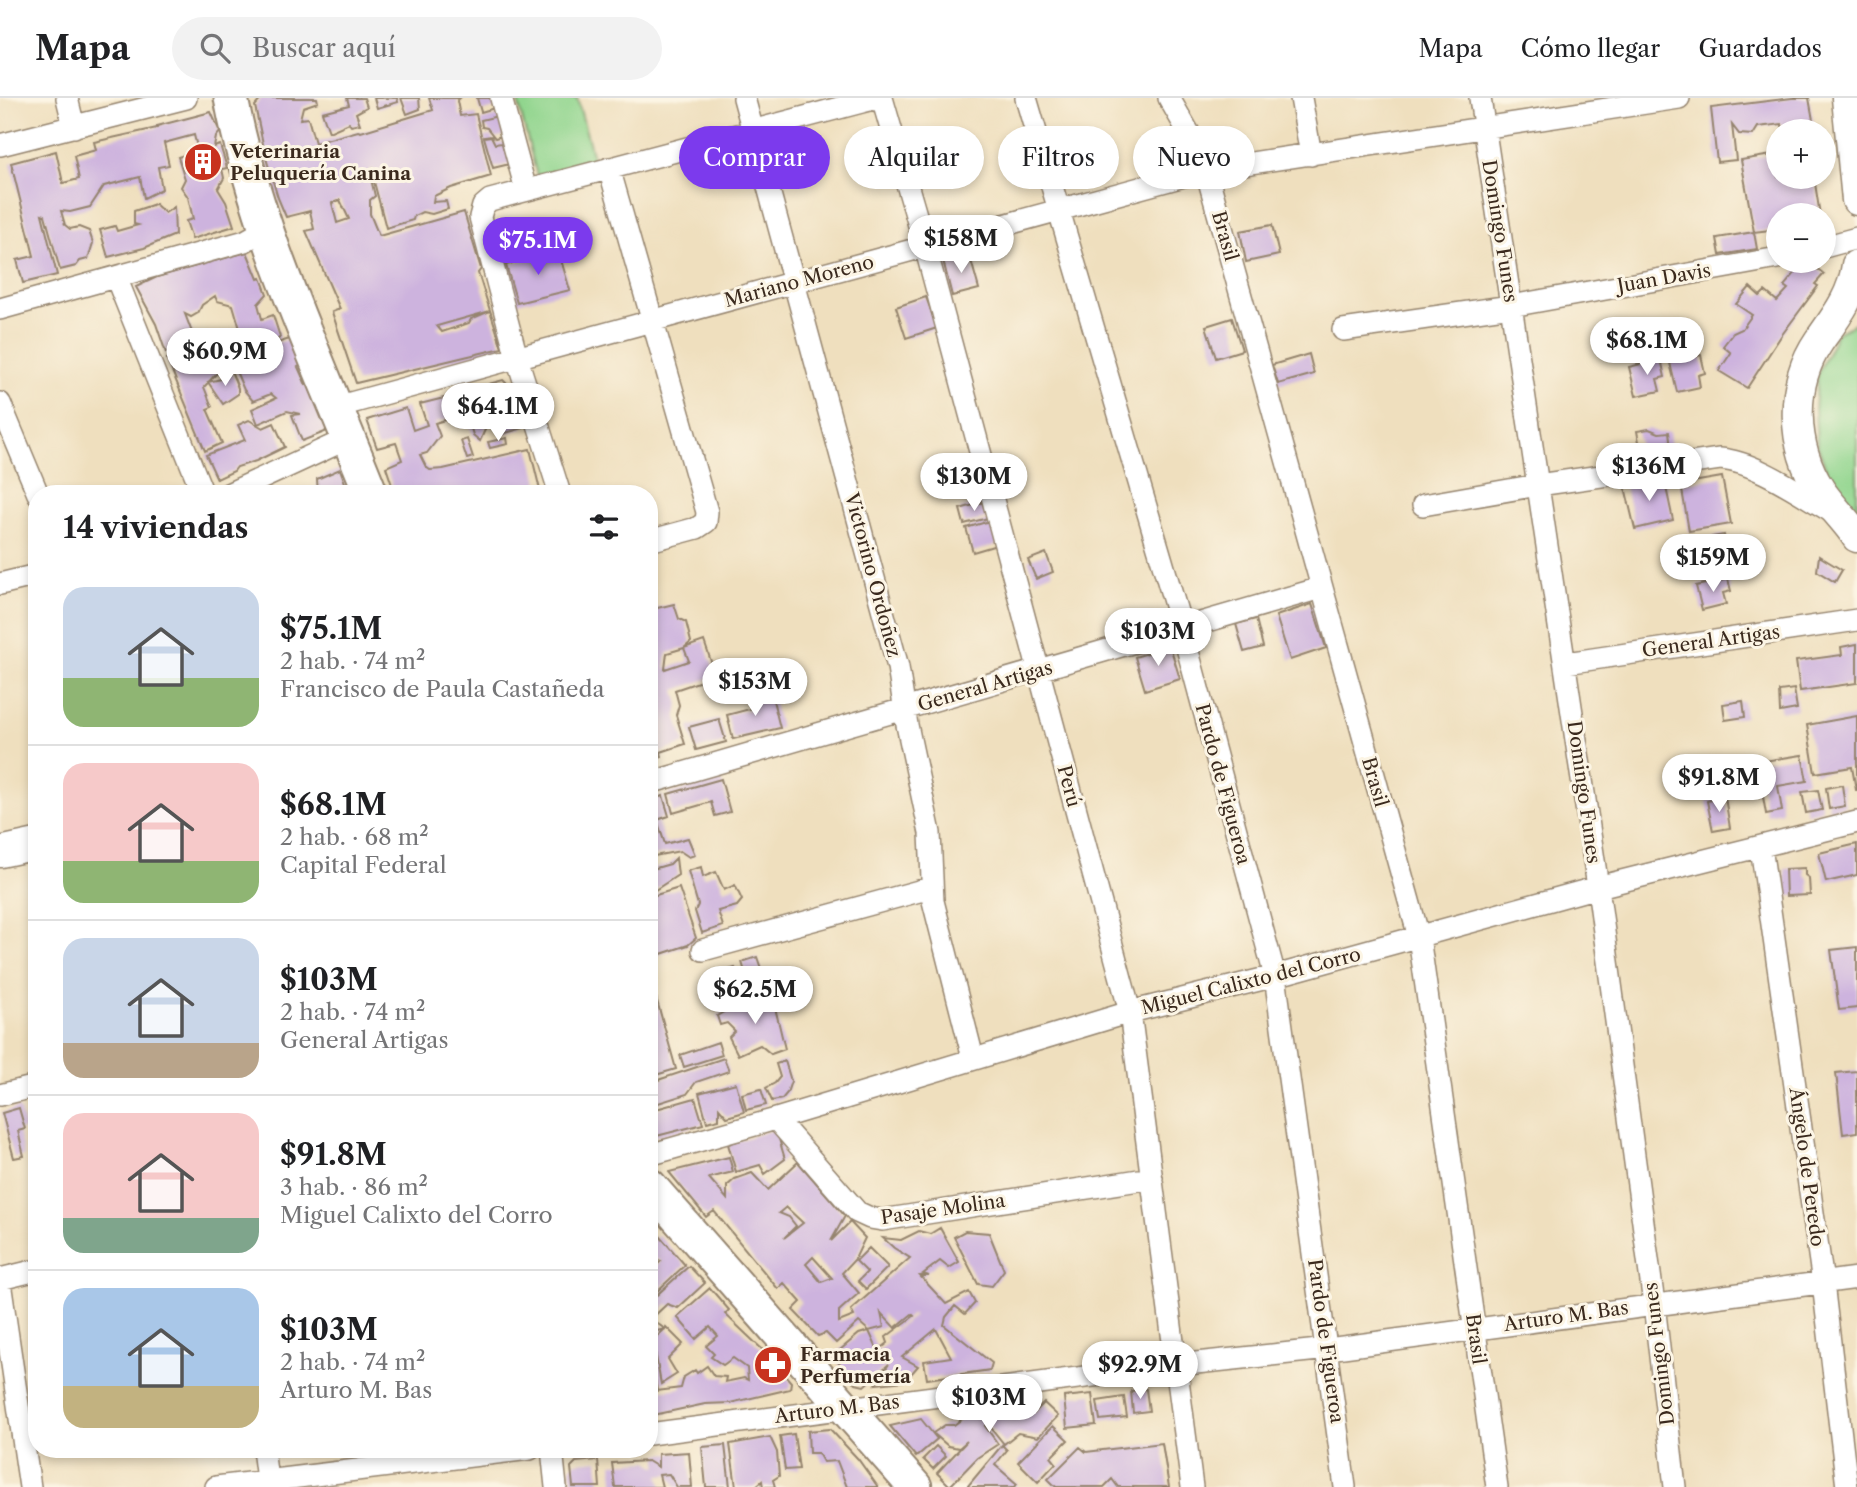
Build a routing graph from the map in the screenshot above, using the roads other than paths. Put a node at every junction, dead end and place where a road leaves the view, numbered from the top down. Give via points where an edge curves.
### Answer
1 (67, 98) edge
2 (186, 98) edge
3 (231, 98) edge
4 (501, 98) edge
5 (744, 98) edge
6 (877, 98) edge
7 (882, 98) edge
8 (1026, 98) edge
9 (1169, 98) edge
10 (1301, 98) edge
11 (1480, 98) edge
12 (1673, 98) edge
13 (1679, 98) edge
14 (1847, 98) edge
15 (752, 126) edge
16 (772, 126) edge
17 (1185, 126) edge
18 (74, 127) junction
19 (1484, 128) junction
20 (0, 145) edge
21 (679, 151) edge
22 (1311, 155) junction
23 (1255, 163) edge
24 (609, 169) junction
25 (769, 189) edge
26 (1136, 189) edge
27 (1211, 189) edge
28 (526, 190) junction
29 (1857, 200) edge
30 (1059, 210) junction
31 (266, 229) junction
32 (1857, 238) edge
33 (1836, 244) edge
34 (925, 246) junction
35 (1766, 260) edge
36 (1857, 265) edge
37 (116, 277) junction
38 (794, 282) junction
39 (1511, 306) junction
40 (0, 309) edge
41 (1845, 317) edge
42 (652, 321) junction
43 (1343, 330) dead end
44 (517, 358) junction
45 (0, 402) edge
46 (336, 407) junction
47 (349, 438) junction
48 (34, 485) edge
49 (199, 485) edge
50 (247, 485) edge
51 (367, 485) edge
52 (556, 485) edge
53 (1538, 485) junction
54 (1423, 505) dead end
55 (1852, 530) edge
56 (658, 539) edge
57 (28, 577) edge
58 (0, 584) edge
59 (1321, 588) junction
60 (1857, 620) edge
61 (1182, 629) junction
62 (1566, 663) junction
63 (1039, 671) junction
64 (905, 708) junction
65 (658, 780) edge
66 (1857, 821) edge
67 (28, 846) edge
68 (1761, 847) junction
69 (0, 852) edge
70 (1598, 887) junction
71 (930, 888) junction
72 (1419, 937) junction
73 (703, 950) dead end
74 (1275, 976) junction
75 (1130, 1012) junction
76 (974, 1058) junction
77 (28, 1088) edge
78 (0, 1094) edge
79 (776, 1119) junction
80 (658, 1152) edge
81 (1152, 1178) junction
82 (658, 1195) edge
83 (28, 1272) edge
84 (1857, 1278) edge
85 (0, 1280) edge
86 (1823, 1283) junction
87 (1654, 1304) junction
88 (1474, 1329) junction
89 (1328, 1349) junction
90 (1177, 1365) junction
91 (846, 1408) junction
92 (658, 1433) edge
93 (263, 1458) edge
94 (462, 1458) edge
95 (552, 1458) edge
96 (267, 1484) edge
97 (30, 1487) edge
98 (216, 1487) edge
99 (556, 1487) edge
100 (915, 1487) edge
101 (1192, 1487) edge
102 (1345, 1487) edge
103 (1497, 1487) edge
104 (1675, 1487) edge
105 (1847, 1487) edge

1 - 18 street
2 - 18 street
3 - 31 main road via 240,147
4 - 28 street
5 - 15 street, Victorino Ordoñez
6 - 16 street
7 - 34 street, Perú
8 - 30 street, Pardo de Figueroa
9 - 17 street, Brasil
10 - 22 street
11 - 19 street, Domingo Funes
12 - 13 street, Mariano Moreno
12 - 19 street, Mariano Moreno
14 - 29 main road
18 - 20 street
19 - 22 street, Mariano Moreno
19 - 39 street, Domingo Funes
21 - 24 street
22 - 23 street, Mariano Moreno
24 - 28 street
24 - 42 street
25 - 38 street, Victorino Ordoñez
26 - 30 street, Mariano Moreno
27 - 59 street, Brasil
28 - 44 street via 490,200 482,206 480,217
30 - 34 street, Mariano Moreno
30 - 61 street, Pardo de Figueroa
31 - 37 street via 245,241
31 - 46 main road
32 - 33 street
34 - 38 street, Mariano Moreno
34 - 63 street, Perú
35 - 39 street, Juan Davis
36 - 41 main road
37 - 40 street
37 - 49 street
38 - 42 street, Mariano Moreno
38 - 64 street, Victorino Ordoñez via 898,667
39 - 43 street, Juan Davis
39 - 53 street, Domingo Funes
41 - 55 main road via 1818,342 1811,358 1799,392 1797,428 1819,489
42 - 44 street, Mariano Moreno
42 - 56 street via 707,512 706,522 697,528
44 - 46 street, Mariano Moreno
44 - 52 street
45 - 48 street
46 - 47 main road
47 - 50 street
47 - 51 main road
53 - 54 street
53 - 55 street via 1735,460
53 - 62 street, Domingo Funes
57 - 58 street
59 - 61 street, General Artigas
59 - 72 street, Brasil
60 - 62 street, General Artigas
61 - 63 street, General Artigas
61 - 74 street, Pardo de Figueroa
62 - 70 street, Domingo Funes
63 - 64 street, General Artigas
63 - 75 street, Perú
64 - 65 street, General Artigas
64 - 71 street, Victorino Ordoñez via 930,833
66 - 68 street, Miguel Calixto del Corro
67 - 69 main road
68 - 70 street, Miguel Calixto del Corro
68 - 86 street, Ángelo de Peredo
70 - 72 street, Miguel Calixto del Corro
70 - 87 street, Domingo Funes
71 - 73 street
71 - 76 street, Victorino Ordoñez
72 - 74 street, Miguel Calixto del Corro
72 - 88 street, Brasil
74 - 75 street, Miguel Calixto del Corro
74 - 89 street, Pardo de Figueroa
75 - 76 street, Miguel Calixto del Corro
75 - 81 street, Perú
76 - 79 street, Miguel Calixto del Corro
77 - 78 street
79 - 80 street, Miguel Calixto del Corro
79 - 81 street, Pasaje Molina via 857,1212 882,1220
81 - 90 street, Perú
82 - 91 main road
83 - 85 street
84 - 86 street, Arturo M. Bas
85 - 97 street
86 - 87 street, Arturo M. Bas
86 - 105 street, Ángelo de Peredo
87 - 88 street, Arturo M. Bas
87 - 104 street, Domingo Funes
88 - 89 street, Arturo M. Bas
88 - 103 street, Brasil
89 - 90 street, Arturo M. Bas
89 - 102 street, Pardo de Figueroa
90 - 91 street, Arturo M. Bas
90 - 101 street, Perú
91 - 92 street, Arturo M. Bas
91 - 100 main road
93 - 96 street
94 - 96 street
95 - 99 street
96 - 98 street

